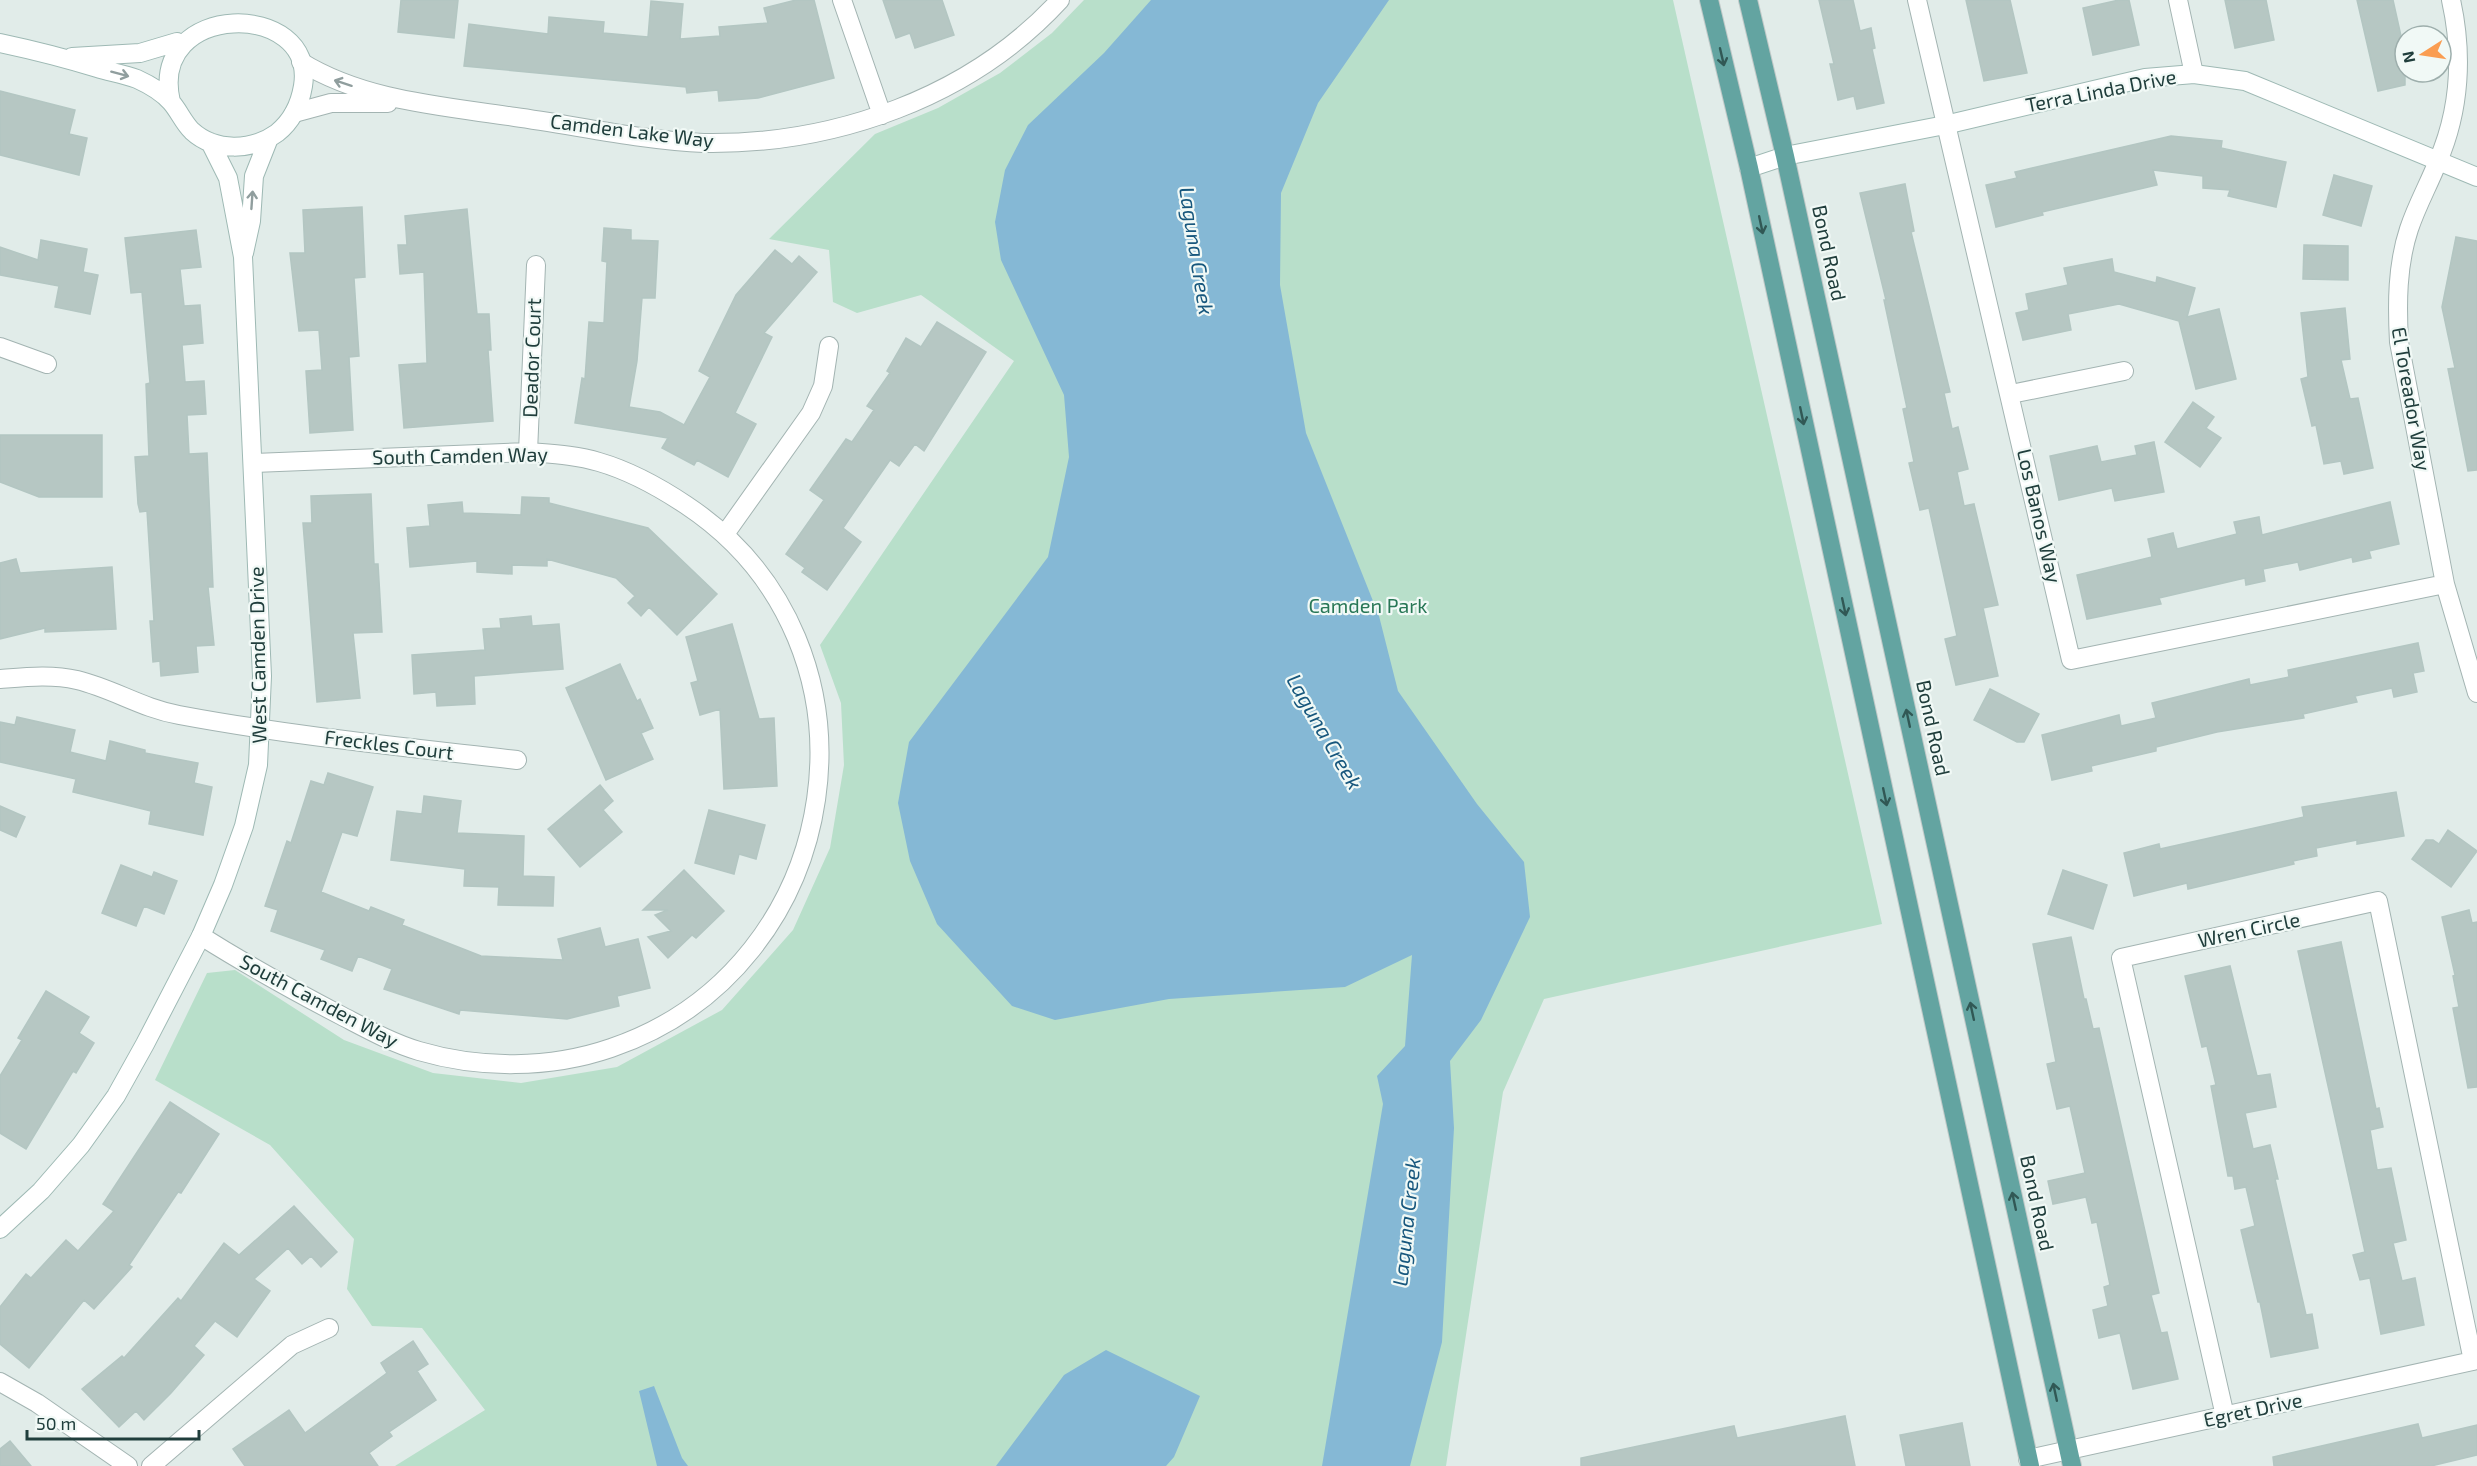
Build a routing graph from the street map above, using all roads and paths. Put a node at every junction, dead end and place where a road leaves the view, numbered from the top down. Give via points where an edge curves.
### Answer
1 (842, 0) edge
2 (1060, 0) edge
3 (1709, 0) edge
4 (1748, 0) edge
5 (1917, 0) edge
6 (2178, 0) edge
7 (2451, 0) edge
8 (177, 42) junction
9 (0, 43) edge
10 (64, 57) junction
11 (301, 62) junction
12 (2194, 74) junction
13 (171, 102) junction
14 (420, 103) junction
15 (294, 113) junction
16 (882, 115) junction
17 (1945, 125) junction
18 (269, 138) junction
19 (210, 142) junction
20 (1785, 156) junction
21 (2439, 161) junction
22 (1749, 168) junction
23 (2477, 177) edge
24 (243, 257) junction
25 (536, 265) dead end
26 (829, 346) dead end
27 (0, 347) edge
28 (47, 364) dead end
29 (2124, 371) dead end
30 (2011, 394) junction
31 (528, 452) junction
32 (254, 463) junction
33 (725, 534) junction
34 (2445, 584) junction
35 (0, 679) edge
36 (2477, 693) edge
37 (261, 729) junction
38 (517, 760) dead end
39 (201, 936) junction
40 (0, 1229) edge
41 (329, 1328) dead end
42 (2475, 1360) edge
43 (0, 1382) edge
44 (2225, 1416) junction
45 (2070, 1457) edge
46 (2029, 1462) edge
47 (128, 1466) edge
48 (151, 1466) edge

1 - 16 street
2 - 16 street, Camden Lake Way via 1016,40 975,69 933,94
3 -> 22 main road
4 - 20 main road, Bond Road
5 - 17 street, Los Banos Way
6 - 12 street
7 - 21 street, El Toreador Way via 2457,31 2458,84
8 - 10 street via 140,54
8 - 11 street via 201,15 233,10 264,13 294,44
8 - 13 street via 169,61 167,82
9 - 10 street
10 -> 13 street via 136,79
14 -> 11 street, Camden Lake Way via 334,81
11 - 15 street via 302,88
12 - 17 street, Terra Linda Drive via 2145,78
12 - 21 street, Terra Linda Drive via 2245,81
13 - 19 street via 180,119
14 - 15 street, Camden Lake Way via 331,103
14 - 16 street, Camden Lake Way via 702,142 752,142 800,136
15 - 18 street
17 - 20 street, Terra Linda Drive
17 - 30 street, Los Banos Way
18 - 19 street via 240,147
24 -> 18 street, West Camden Drive via 251,221 254,176
19 - 24 street, West Camden Drive via 228,178
20 - 22 street, Terra Linda Drive
45 -> 20 main road, Bond Road
21 - 23 street, Terra Linda Drive
21 - 34 street, El Toreador Way via 2409,230 2397,314
22 -> 46 main road
24 - 32 street, West Camden Drive
25 - 31 street, Deador Court
26 - 33 street via 823,386 811,412
27 - 28 street
29 - 30 street
30 - 34 street, Los Banos Way via 2071,660
31 - 32 street, South Camden Way
31 - 33 street, South Camden Way via 573,456 624,471 673,496
32 - 37 street, West Camden Drive
33 - 39 street, South Camden Way via 774,596 798,644 817,712 820,774 805,852 782,906 750,954 694,1006 649,1033 601,1051 527,1064 472,1061 420,1051 390,1040 305,997
34 - 36 street, El Toreador Way
35 - 37 street, Freckles Court via 75,679 152,710
37 - 38 street, Freckles Court
37 - 39 street, West Camden Drive via 258,765 244,826
39 - 40 street, West Camden Drive via 116,1096 48,1183
41 - 48 street via 291,1345
42 - 44 street, Egret Drive
42 - 44 street, Wren Circle via 2378,901 2121,958
43 - 47 street
44 - 45 street, Egret Drive
45 - 46 street, Egret Drive

